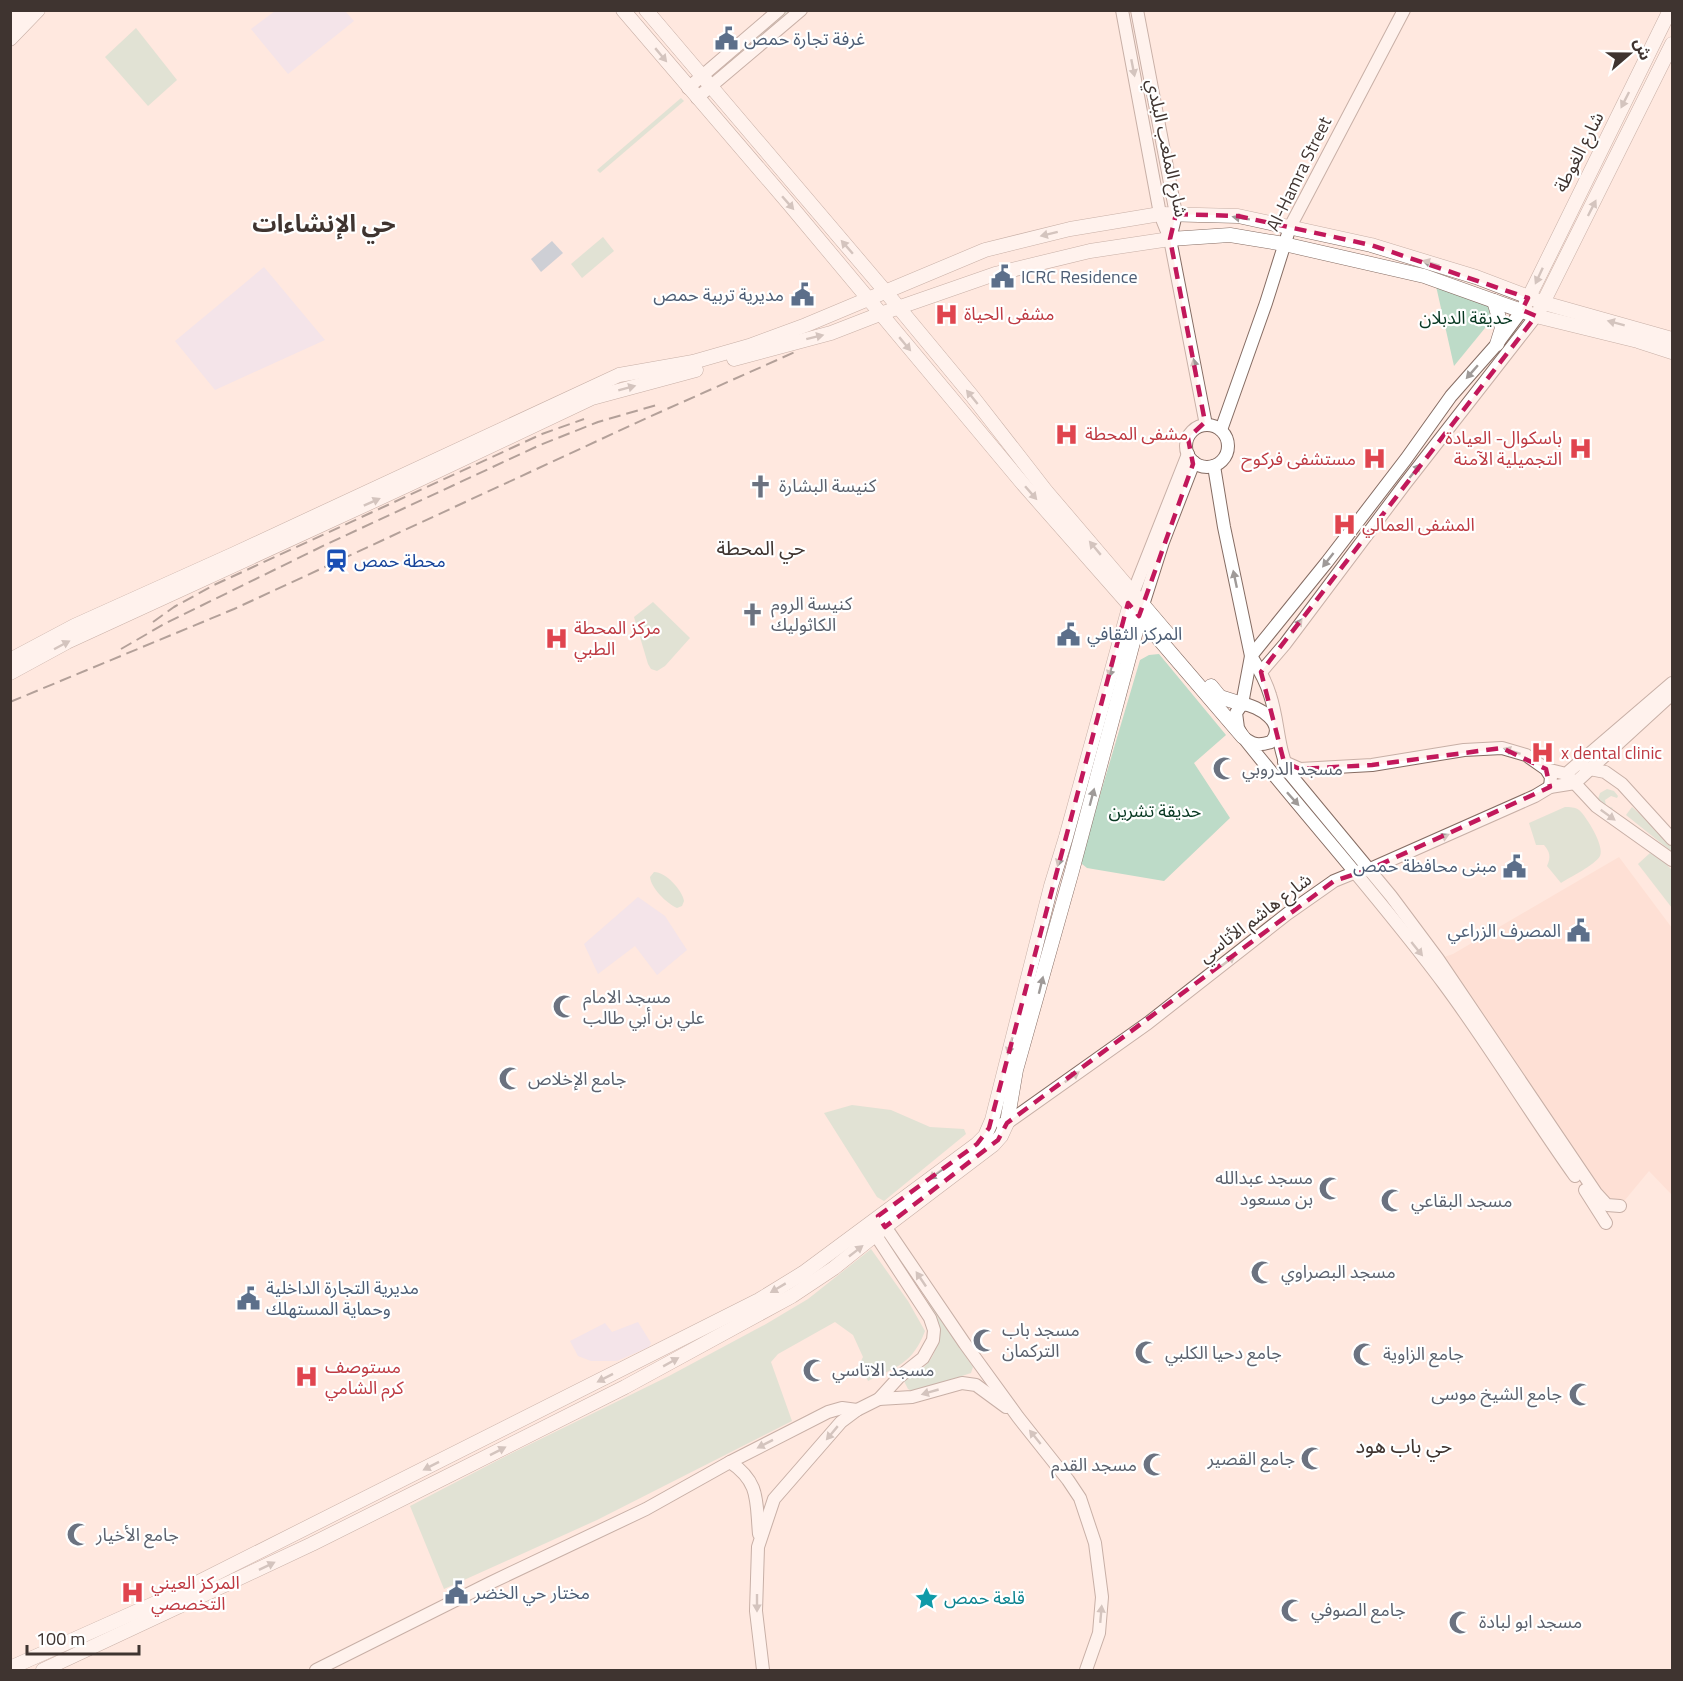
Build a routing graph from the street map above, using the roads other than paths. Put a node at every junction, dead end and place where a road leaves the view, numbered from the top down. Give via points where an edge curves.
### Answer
1 (21, 10) edge
2 (38, 10) edge
3 (623, 10) edge
4 (646, 10) edge
5 (779, 10) edge
6 (801, 10) edge
7 (1122, 10) edge
8 (1137, 10) edge
9 (1404, 10) edge
10 (1670, 10) edge
11 (10, 21) edge
12 (10, 39) edge
13 (1672, 44) edge
14 (706, 82) junction
15 (693, 93) junction
16 (1160, 214) junction
17 (1176, 214) junction
18 (1290, 227) junction
19 (1170, 239) junction
20 (1284, 244) junction
21 (885, 291) junction
22 (868, 299) junction
23 (1494, 301) junction
24 (1544, 303) junction
25 (1525, 304) junction
26 (899, 308) junction
27 (880, 314) junction
28 (1536, 316) junction
29 (1672, 339) edge
30 (1497, 344) junction
31 (1672, 352) edge
32 (1206, 425) junction
33 (1221, 430) junction
34 (1191, 458) junction
35 (1214, 466) junction
36 (1130, 598) junction
37 (1142, 611) junction
38 (1251, 656) junction
39 (10, 660) edge
40 (1261, 672) junction
41 (10, 673) edge
42 (1672, 683) edge
43 (1672, 694) edge
44 (1242, 704) junction
45 (1276, 726) junction
46 (1243, 737) junction
47 (1284, 762) junction
48 (1583, 767) junction
49 (1546, 769) junction
50 (1605, 772) junction
51 (1570, 778) junction
52 (1550, 787) junction
53 (1584, 795) junction
54 (1672, 839) edge
55 (1672, 860) edge
56 (1362, 871) junction
57 (992, 1120) junction
58 (1007, 1123) junction
59 (1620, 1206) dead end
60 (1606, 1223) dead end
61 (877, 1226) junction
62 (987, 1372) junction
63 (962, 1383) junction
64 (879, 1399) junction
65 (857, 1410) junction
66 (1018, 1417) junction
67 (730, 1462) junction
68 (760, 1540) junction
69 (10, 1668) edge
70 (43, 1671) edge
71 (316, 1671) edge
72 (763, 1671) edge
73 (1086, 1671) edge

1 - 11 main road
2 - 12 main road
3 -> 15 main road
4 - 14 main road
5 - 14 main road
6 - 14 main road
7 -> 16 main road, شارع الملعب البلدي
8 - 17 main road, شارع الملعب البلدي
9 - 18 main road, Al-Hamra Street
10 -> 25 main road, شارع الغوطة
24 -> 13 main road
14 - 15 main road
21 -> 14 main road
15 -> 22 main road
16 - 17 main road
16 - 19 main road, شارع الملعب البلدي
16 -> 21 main road via 1070,229 985,250
18 -> 17 main road via 1238,216
17 - 19 main road, شارع الملعب البلدي
18 - 20 main road, Al-Hamra Street
25 -> 18 main road via 1476,277 1371,245
19 - 20 main road via 1230,236
19 - 26 main road via 1090,251 995,274
32 -> 19 main road
20 - 23 main road via 1425,276
20 - 33 main road, Al-Hamra Street
21 - 22 main road
21 - 26 main road
22 - 27 main road
22 - 39 main road via 749,346 693,362 619,375 74,626
23 - 25 main road
23 - 30 main road via 1502,328
24 - 25 main road
24 - 28 main road
29 -> 24 main road
25 - 28 main road
25 - 30 main road
26 - 27 main road
36 -> 26 main road
27 -> 36 main road via 1023,484
41 -> 27 main road via 68,642 592,398 831,333
28 - 31 main road
40 -> 28 main road
30 -> 38 main road via 1451,396
32 - 33 main road
32 - 34 main road via 1192,431 1188,438 1186,446
33 - 35 main road via 1228,450
34 - 35 main road via 1207,467
34 - 36 main road
34 - 37 main road
38 -> 35 main road
36 - 37 main road
36 -> 57 main road
37 - 44 main road via 1220,697
37 - 46 main road
58 -> 37 main road via 1016,1070
38 - 40 main road
38 - 44 main road
40 - 45 main road
42 - 48 main road
43 - 48 main road
44 - 45 main road via 1260,709
44 - 46 main road via 1236,713
45 - 46 main road via 1275,738 1259,746
45 - 47 main road
46 -> 56 main road
49 -> 47 main road via 1526,755 1489,747 1372,765 1300,769
47 - 56 main road
48 - 50 main road
48 - 51 main road
49 - 51 main road
49 - 52 main road via 1551,777
50 - 53 main road via 1589,780
50 - 54 main road via 1622,784
51 - 52 main road, شارع هاشم الأتاسي
51 - 53 main road
56 -> 52 main road, شارع هاشم الأتاسي
53 -> 55 main road
58 -> 56 main road, شارع هاشم الأتاسي via 1148,1023 1287,914 1334,881
56 - 59 main road via 1397,904 1438,959 1596,1193 1607,1204
56 -> 60 main road via 1460,1006
57 - 58 main road
57 -> 61 main road via 977,1144
58 - 61 main road via 993,1145
62 -> 61 main road
61 - 64 main road via 934,1330 923,1358
61 -> 69 main road via 759,1300 169,1597
70 -> 61 main road via 312,1544 625,1388 792,1296 834,1268
62 - 63 main road
62 - 66 main road
63 -> 64 main road via 912,1397
63 - 66 main road via 976,1385
64 - 65 main road
65 -> 67 main road via 842,1408 828,1412
65 -> 68 main road via 841,1422 774,1499
73 -> 66 main road via 1102,1615 1095,1543 1080,1498
67 - 68 main road via 751,1480 755,1490
67 - 71 main road via 646,1509
68 -> 72 main road via 756,1611

